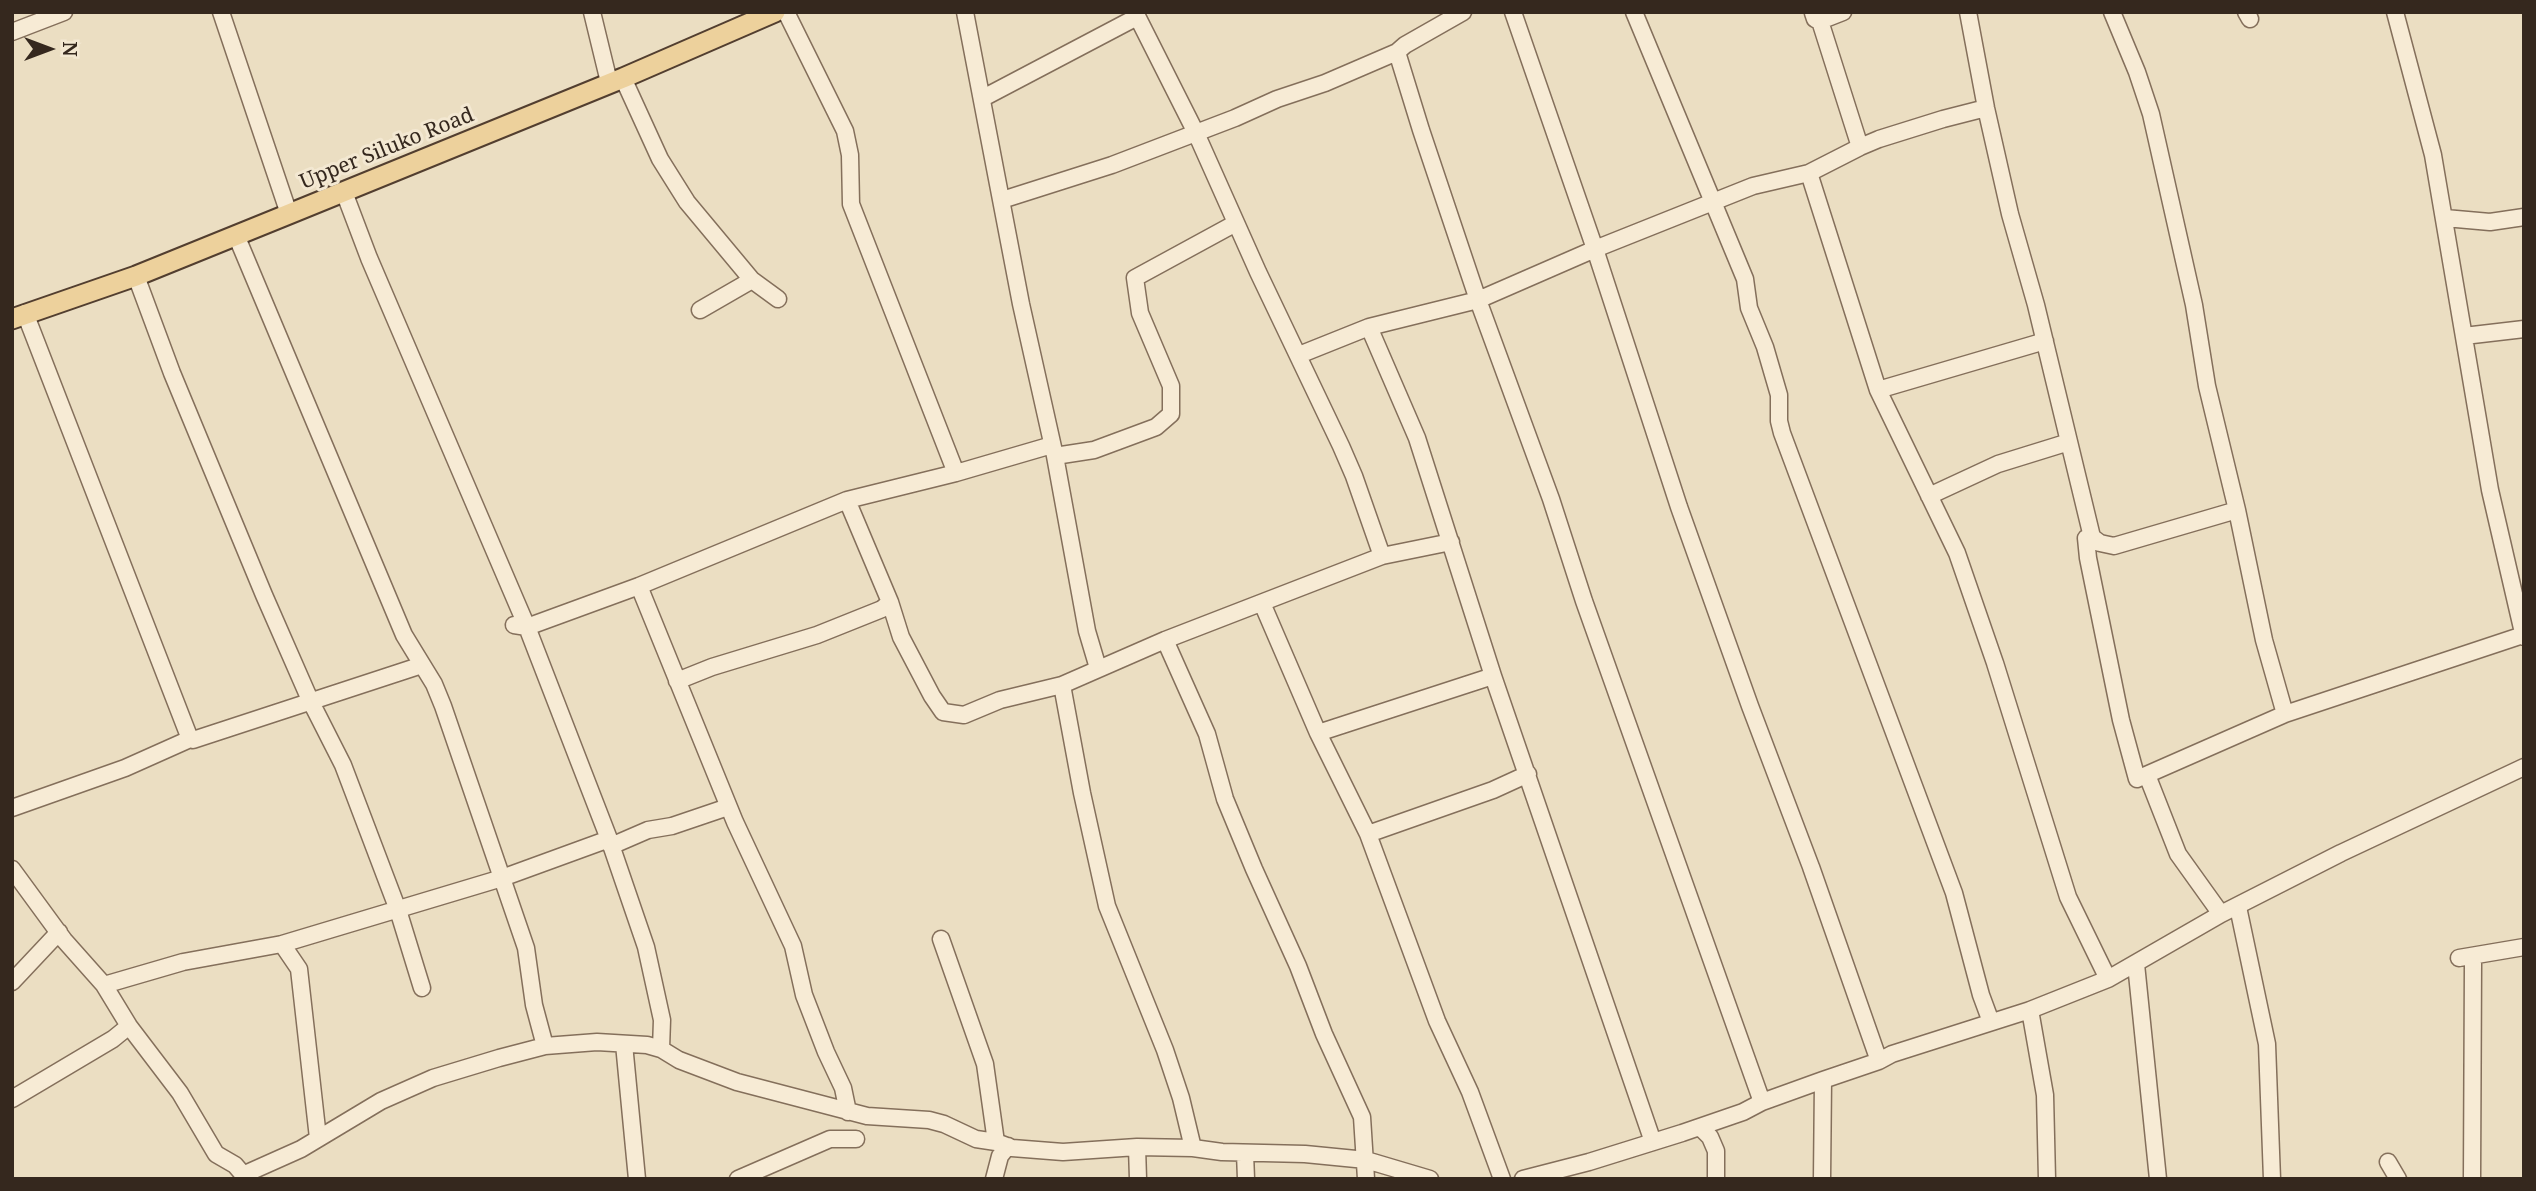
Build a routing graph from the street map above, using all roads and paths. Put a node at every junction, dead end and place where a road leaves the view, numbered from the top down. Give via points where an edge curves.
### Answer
1 (64, 12) edge
2 (222, 12) edge
3 (592, 12) edge
4 (775, 12) edge
5 (786, 12) edge
6 (965, 12) edge
7 (1463, 12) edge
8 (1513, 12) edge
9 (1634, 12) edge
10 (1843, 12) edge
11 (1968, 12) edge
12 (2112, 12) edge
13 (2395, 12) edge
14 (1136, 15) edge
15 (1816, 16) edge
16 (12, 32) edge
17 (1397, 52) junction
18 (616, 80) junction
19 (983, 98) junction
20 (1986, 108) junction
21 (1196, 132) junction
22 (1860, 147) junction
23 (1809, 173) junction
24 (344, 192) junction
25 (1002, 200) junction
26 (1713, 202) junction
27 (289, 214) junction
28 (2524, 217) edge
29 (2445, 218) junction
30 (1236, 223) junction
31 (236, 235) junction
32 (1595, 249) junction
33 (136, 276) junction
34 (778, 299) dead end
35 (1478, 300) junction
36 (18, 316) edge
37 (1369, 327) junction
38 (2524, 329) edge
39 (2464, 336) junction
40 (2045, 341) junction
41 (1300, 355) junction
42 (1878, 390) junction
43 (2069, 442) junction
44 (1054, 450) junction
45 (956, 473) junction
46 (1929, 496) junction
47 (847, 500) junction
48 (2237, 510) junction
49 (1451, 542) junction
50 (2100, 543) junction
51 (1382, 556) junction
52 (639, 586) junction
53 (890, 602) junction
54 (1262, 603) junction
55 (521, 626) junction
56 (2523, 636) edge
57 (1165, 640) junction
58 (422, 665) junction
59 (1098, 668) junction
60 (1493, 676) junction
61 (677, 681) junction
62 (1062, 685) junction
63 (310, 700) junction
64 (2285, 714) junction
65 (1318, 733) junction
66 (190, 739) junction
67 (2524, 767) edge
68 (1528, 774) junction
69 (2147, 775) junction
70 (728, 807) junction
71 (12, 808) edge
72 (1367, 835) junction
73 (610, 842) junction
74 (12, 869) edge
75 (502, 878) junction
76 (2238, 907) junction
77 (398, 910) junction
78 (2221, 914) junction
79 (59, 932) junction
80 (942, 939) dead end
81 (282, 944) junction
82 (2524, 947) edge
83 (2136, 964) junction
84 (2108, 979) junction
85 (12, 982) edge
86 (104, 985) junction
87 (422, 988) dead end
88 (2030, 1010) junction
89 (1991, 1022) junction
90 (129, 1026) junction
91 (624, 1044) junction
92 (545, 1046) junction
93 (661, 1049) junction
94 (1879, 1061) junction
95 (1823, 1080) junction
96 (12, 1099) edge
97 (1762, 1102) junction
98 (848, 1112) junction
99 (1700, 1127) junction
100 (318, 1138) junction
101 (856, 1139) dead end
102 (1653, 1142) junction
103 (1002, 1144) junction
104 (1137, 1147) junction
105 (1193, 1148) junction
106 (1245, 1153) junction
107 (1366, 1160) junction
108 (1590, 1162) junction
109 (2388, 1162) dead end
110 (246, 1176) edge
111 (637, 1179) edge
112 (738, 1179) edge
113 (994, 1179) edge
114 (1138, 1179) edge
115 (1246, 1179) edge
116 (1366, 1179) edge
117 (1430, 1179) edge
118 (1502, 1179) edge
119 (1523, 1179) edge
120 (1590, 1179) edge
121 (1716, 1179) edge
122 (1822, 1179) edge
123 (2047, 1179) edge
124 (2158, 1179) edge
125 (2272, 1179) edge
126 (2398, 1179) edge
127 (2472, 1179) edge

1 - 16 street
2 - 27 street
3 - 18 street
4 - 18 main road, Upper Siluko Road
5 - 45 street via 845,131 851,204
6 - 19 street
7 - 17 street
8 - 32 street
9 - 26 street
10 - 15 street
11 - 20 street
12 - 48 street via 2151,114
13 - 29 street
14 - 19 street
14 - 21 street
15 - 22 street
17 - 21 street
17 - 35 street
18 - 24 main road, Upper Siluko Road
18 - 34 street via 680,191 748,282
19 - 25 street
20 - 22 street
20 - 40 street
21 - 25 street
21 - 30 street
22 - 23 street
23 - 26 street
23 - 42 street
24 - 27 main road, Upper Siluko Road
24 - 55 street
25 - 44 street
26 - 32 street
26 - 89 street via 1745,279 1749,308 1779,395 1782,433 1954,894
27 - 31 main road, Upper Siluko Road
28 - 29 street via 2490,222
29 - 39 street
30 - 41 street
30 - 44 street via 1135,278 1140,313 1171,386 1171,414 1156,427 1094,450
31 - 33 main road, Upper Siluko Road
31 - 58 street via 404,635
32 - 35 street
32 - 94 street via 1679,507
33 - 36 main road, Upper Siluko Road
33 - 63 street
35 - 37 street
35 - 97 street
36 - 66 street
37 - 41 street
37 - 49 street via 1417,438
38 - 39 street
39 - 56 street via 2490,490
40 - 42 street
40 - 43 street
41 - 51 street via 1354,476
42 - 46 street
43 - 46 street via 1998,464
43 - 50 street via 2092,537
44 - 45 street
44 - 59 street
45 - 47 street
46 - 84 street via 1957,553 2068,897
47 - 52 street
47 - 53 street
48 - 50 street via 2114,546
48 - 64 street
49 - 51 street
49 - 60 street
50 - 69 street via 2086,538 2121,720 2137,779
51 - 54 street
52 - 55 street
52 - 61 street
53 - 61 street via 817,635
53 - 62 street via 901,637 943,712 964,715 1000,700
54 - 57 street
54 - 65 street
55 - 73 street
56 - 64 street
57 - 59 street
57 - 107 street via 1207,734 1225,799 1362,1117
58 - 63 street
58 - 75 street via 443,706
59 - 62 street
60 - 65 street
60 - 68 street
61 - 70 street
62 - 105 street via 1107,906 1166,1050
63 - 66 street
63 - 77 street via 342,765
64 - 69 street
65 - 72 street
66 - 71 street via 125,768
67 - 76 street
68 - 72 street
68 - 102 street
69 - 78 street via 2178,854
70 - 73 street
70 - 98 street via 793,946 804,995 844,1088
72 - 118 street
73 - 75 street
73 - 93 street via 646,947 662,1020
74 - 79 street
75 - 77 street
75 - 92 street via 526,948
76 - 78 street
76 - 125 street via 2267,1044
77 - 81 street
77 - 87 street
78 - 83 street
79 - 85 street
79 - 86 street
80 - 103 street via 985,1064
81 - 86 street via 183,962
81 - 100 street via 299,969
82 - 127 street via 2466,960
83 - 84 street
83 - 124 street
84 - 88 street
86 - 90 street
88 - 89 street
88 - 123 street via 2045,1095
89 - 94 street
90 - 96 street
90 - 110 street via 180,1093 216,1154
91 - 92 street
91 - 93 street
91 - 111 street
92 - 100 street via 433,1078 380,1101
93 - 98 street via 737,1082
94 - 95 street
95 - 97 street
95 - 122 street
97 - 99 street
98 - 103 street via 929,1120
99 - 102 street
99 - 121 street via 1716,1151
100 - 110 street
101 - 112 street via 830,1139
102 - 108 street
103 - 104 street via 1063,1152
103 - 113 street
104 - 105 street
104 - 114 street
105 - 106 street
106 - 107 street
106 - 115 street
107 - 116 street
107 - 117 street
108 - 119 street
108 - 120 street
109 - 126 street

